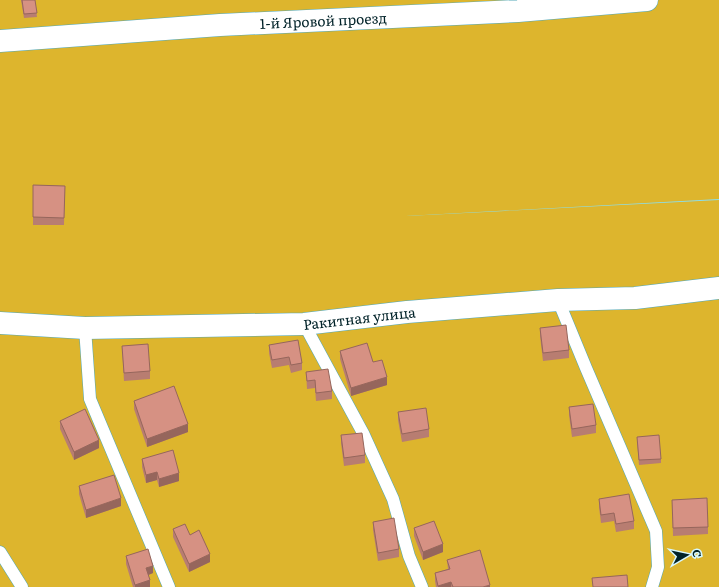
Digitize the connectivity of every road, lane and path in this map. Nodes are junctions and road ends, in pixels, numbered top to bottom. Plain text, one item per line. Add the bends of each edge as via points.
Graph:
1 (647, 0) edge
2 (0, 41) edge
3 (719, 288) edge
4 (558, 300) junction
5 (0, 323) edge
6 (304, 324) junction
7 (85, 328) junction
8 (0, 552) edge
9 (22, 587) edge
10 (169, 587) edge
11 (422, 587) edge
12 (652, 587) edge

1 - 2 street, 1-й Яровой проезд via 518,11 220,24
3 - 4 street, Ракитная улица via 635,298
4 - 6 street, Ракитная улица via 407,312
4 - 12 lane via 656,530 658,566
5 - 7 street, Ракитная улица
6 - 7 street, Ракитная улица
6 - 11 lane via 363,433 386,484 409,556
7 - 10 lane via 90,399
8 - 9 lane

